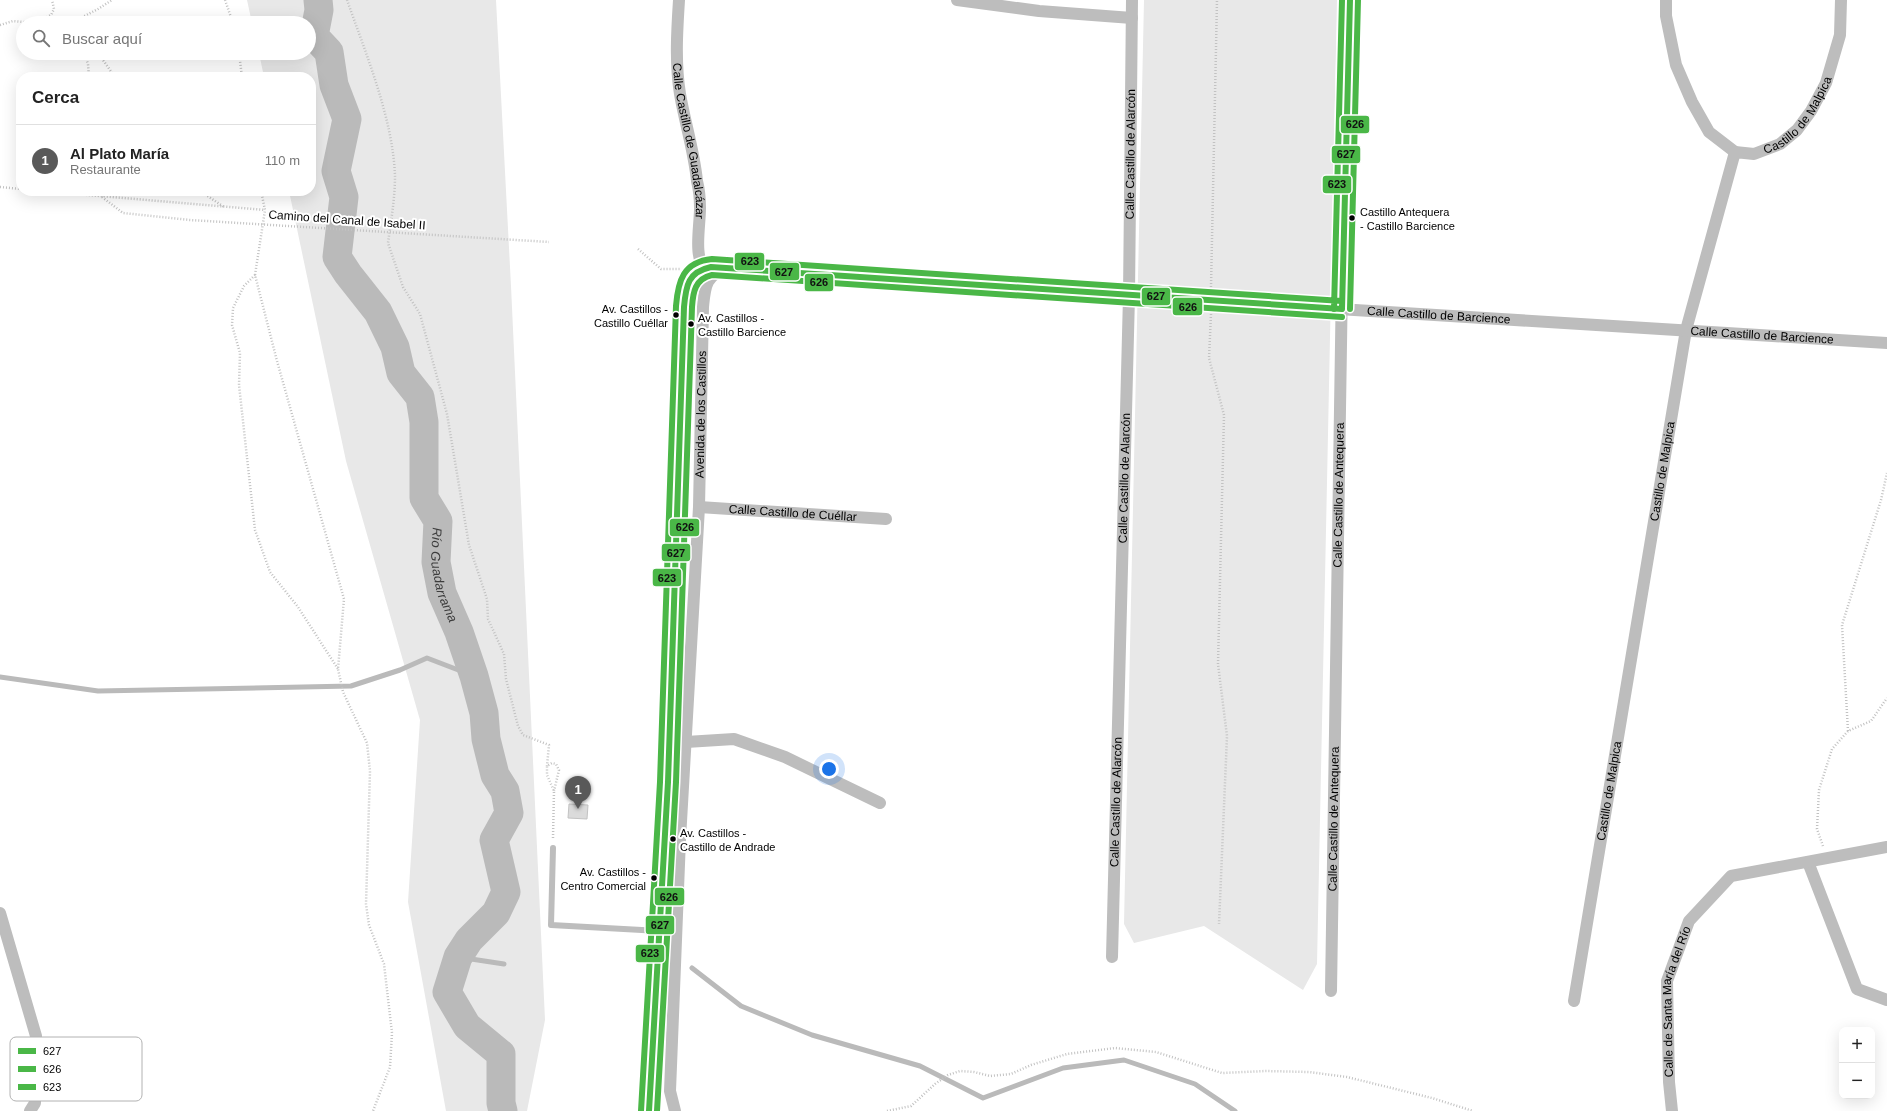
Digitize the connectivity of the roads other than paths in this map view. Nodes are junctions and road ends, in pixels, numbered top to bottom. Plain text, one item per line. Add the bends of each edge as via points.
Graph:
1 (679, 0) edge
2 (957, 0) edge
3 (1132, 0) edge
4 (1350, 0) edge
5 (1666, 0) edge
6 (1841, 0) edge
7 (1132, 18) junction
8 (1735, 152) junction
9 (702, 268) junction
10 (728, 269) junction
11 (711, 277) junction
12 (1129, 296) junction
13 (1342, 309) junction
14 (1686, 330) junction
15 (1887, 343) edge
16 (699, 507) junction
17 (886, 518) dead end
18 (686, 742) junction
19 (880, 803) dead end
20 (1887, 847) edge
21 (553, 848) road end
22 (1808, 862) junction
23 (0, 913) edge
24 (660, 931) junction
25 (1112, 957) dead end
26 (1331, 991) dead end
27 (1887, 1000) edge
28 (1574, 1001) dead end
29 (36, 1037) edge
30 (35, 1101) edge
31 (30, 1111) edge
32 (649, 1111) edge
33 (675, 1111) edge
34 (1672, 1111) edge

1 - 9 street, Calle Castillo de Guadalcázar via 677,70 697,180 700,206 699,257
2 - 7 street via 1040,11
3 - 7 street, Calle Castillo de Alarcón
4 - 13 street, Calle Castillo de Antequera
5 - 8 street via 1666,16 1676,65 1692,102 1709,132
6 - 8 street, Castillo de Malpica via 1840,35 1826,83 1811,112 1797,130 1780,144 1754,154
7 - 12 street, Calle Castillo de Alarcón
8 - 14 street, Castillo de Malpica
9 - 10 street
9 - 11 street
9 - 24 street, Avenida de los Castillos via 690,277 684,315 668,782
10 - 11 street via 719,271
10 - 12 street, Calle Castillo de Barcience
11 - 16 street, Avenida de los Castillos via 707,281 704,307
12 - 13 street, Calle Castillo de Barcience
12 - 25 street, Calle Castillo de Alarcón
13 - 14 street, Calle Castillo de Barcience
13 - 26 street, Calle Castillo de Antequera
14 - 15 street, Calle Castillo de Barcience
14 - 28 street, Castillo de Malpica
16 - 17 street, Calle Castillo de Cuéllar
16 - 18 street, Avenida de los Castillos
18 - 19 street via 734,739 786,757
18 - 33 street, Avenida de los Castillos via 670,1091
20 - 22 street, Calle de Santa María del Río
21 - 24 lane via 551,925
22 - 27 street via 1857,988
22 - 34 street, Calle de Santa María del Río via 1731,876 1689,921 1667,981
23 - 29 street
24 - 32 street, Avenida de los Castillos
30 - 31 street

